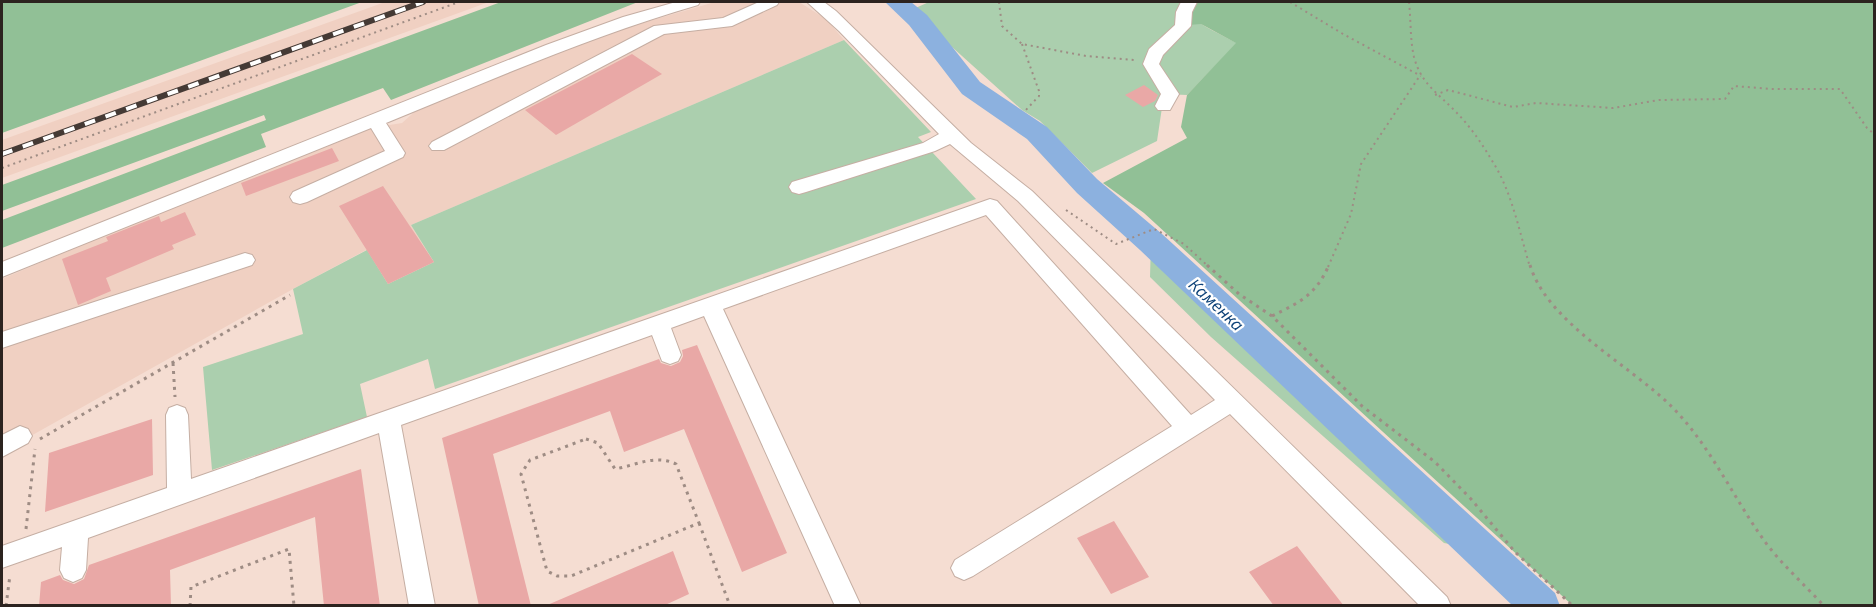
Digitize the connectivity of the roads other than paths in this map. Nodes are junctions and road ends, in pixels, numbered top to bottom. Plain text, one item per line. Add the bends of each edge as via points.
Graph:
1 (692, 2) edge
2 (771, 2) edge
3 (815, 2) edge
4 (1188, 2) edge
5 (1164, 106) dead end
6 (375, 120) junction
7 (950, 136) junction
8 (438, 146) dead end
9 (799, 187) dead end
10 (300, 197) dead end
11 (245, 260) dead end
12 (2, 270) edge
13 (710, 305) junction
14 (659, 324) junction
15 (2, 340) edge
16 (670, 355) dead end
17 (1232, 401) junction
18 (177, 415) road end
19 (388, 419) junction
20 (1189, 429) junction
21 (179, 495) junction
22 (76, 531) junction
23 (13, 553) edge
24 (964, 568) dead end
25 (73, 570) dead end
26 (422, 606) edge
27 (848, 606) edge
28 (1438, 606) edge

1 - 6 street via 607,28
2 - 8 street via 726,23 660,29
3 - 7 street
4 - 5 street via 1183,26 1155,53 1151,64 1170,94
6 - 10 street via 396,153
6 - 12 street
7 - 9 street via 929,147
7 - 17 street via 1025,196
11 - 15 street
13 - 14 street
13 - 20 street via 990,207
13 - 27 street
14 - 16 street
14 - 19 street
17 - 20 street
17 - 28 street
18 - 21 street
19 - 21 street
19 - 26 street
20 - 24 street
21 - 22 street
22 - 23 street
22 - 25 street

